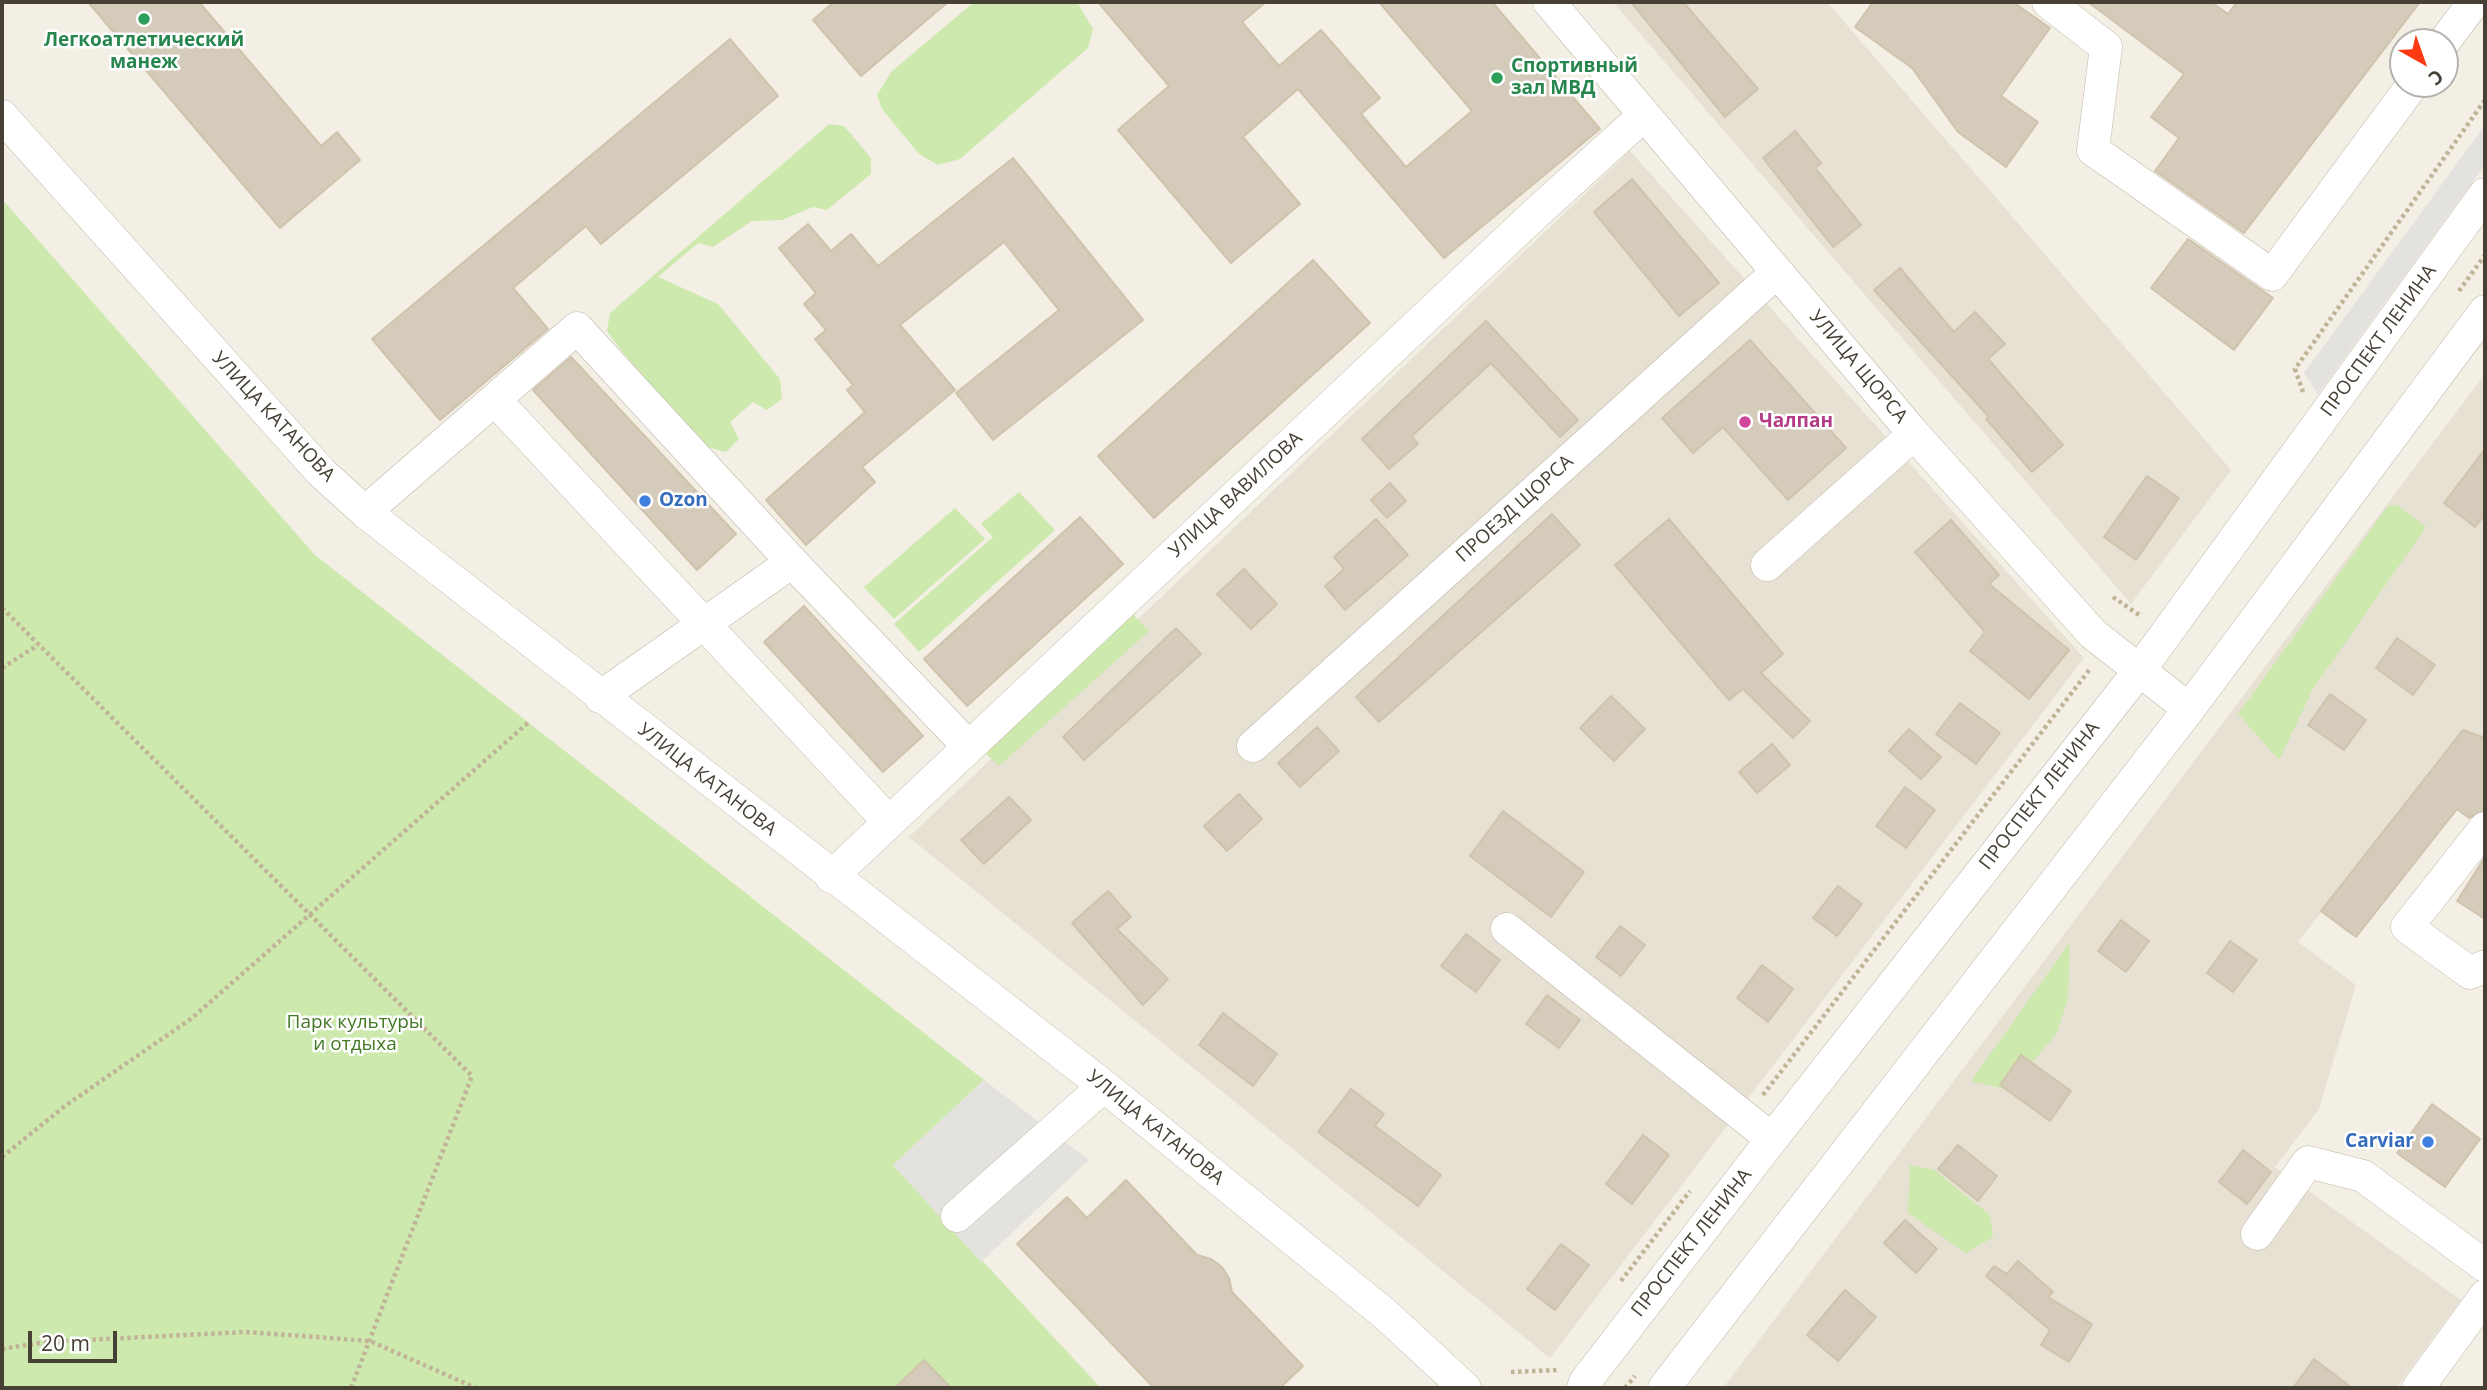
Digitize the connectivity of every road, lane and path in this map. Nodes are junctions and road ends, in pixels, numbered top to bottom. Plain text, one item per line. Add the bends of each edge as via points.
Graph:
1 (1549, 2) edge
2 (2048, 2) edge
3 (2473, 2) edge
4 (2454, 28) edge
5 (2403, 98) edge
6 (2485, 100) edge
7 (2, 116) edge
8 (1643, 116) junction
9 (2485, 194) edge
10 (1777, 272) junction
11 (2485, 311) edge
12 (2304, 395) dead end
13 (495, 400) junction
14 (1914, 434) junction
15 (365, 512) junction
16 (792, 562) junction
17 (1768, 565) dead end
18 (2113, 597) dead end
19 (2147, 604) dead end
20 (2, 608) edge
21 (705, 623) junction
22 (38, 645) junction
23 (2092, 666) dead end
24 (2, 668) edge
25 (2138, 671) junction
26 (600, 697) junction
27 (2189, 709) junction
28 (530, 721) dead end
29 (968, 746) junction
30 (1254, 746) dead end
31 (889, 821) junction
32 (2485, 828) edge
33 (831, 877) junction
34 (309, 916) junction
35 (1507, 929) dead end
36 (2485, 966) edge
37 (1104, 1086) junction
38 (1745, 1118) junction
39 (1772, 1139) junction
40 (2, 1157) edge
41 (1693, 1186) dead end
42 (957, 1216) dead end
43 (2257, 1234) dead end
44 (2485, 1266) edge
45 (1620, 1282) dead end
46 (2485, 1296) edge
47 (370, 1341) junction
48 (2, 1349) edge
49 (1511, 1372) dead end
50 (1574, 1379) edge
51 (351, 1388) edge
52 (475, 1388) edge
53 (1465, 1388) edge
54 (1664, 1388) edge
55 (2418, 1388) edge

1 - 8 street, УЛИЦА ЩОРСА
2 - 5 street via 2106,47 2093,150 2272,275
3 - 4 street
6 - 12 path via 2295,369
7 - 15 street, УЛИЦА КАТАНОВА via 321,472
8 - 10 street, УЛИЦА ЩОРСА
8 - 29 street, УЛИЦА ВАВИЛОВА
9 - 25 street, ПРОСПЕКТ ЛЕНИНА
10 - 14 street, УЛИЦА ЩОРСА
10 - 30 street, ПРОЕЗД ЩОРСА
11 - 27 street
13 - 15 street
13 - 16 street via 577,328
13 - 21 street
14 - 17 street
14 - 25 street, УЛИЦА ЩОРСА via 2093,634
15 - 26 street, УЛИЦА КАТАНОВА
16 - 21 street
16 - 29 street
18 - 19 path via 2139,615
20 - 22 path
21 - 26 street
21 - 31 street
22 - 24 path
22 - 34 path
23 - 38 path
25 - 27 street, УЛИЦА ЩОРСА
25 - 39 street, ПРОСПЕКТ ЛЕНИНА
26 - 33 street, УЛИЦА КАТАНОВА
27 - 54 street
28 - 34 path
29 - 31 street, УЛИЦА ВАВИЛОВА
31 - 33 street, УЛИЦА ВАВИЛОВА
32 - 36 street via 2407,927 2470,973
33 - 37 street, УЛИЦА КАТАНОВА
34 - 40 path via 192,1018 65,1106
34 - 47 path via 472,1076
35 - 38 street
37 - 42 street
37 - 53 street, УЛИЦА КАТАНОВА via 1385,1314
38 - 39 street
39 - 50 street, ПРОСПЕКТ ЛЕНИНА via 1585,1381
41 - 45 path
43 - 44 street via 2308,1162 2362,1176
46 - 55 street
47 - 48 path via 245,1332 45,1342
47 - 51 path
47 - 52 path
49 - 50 path

